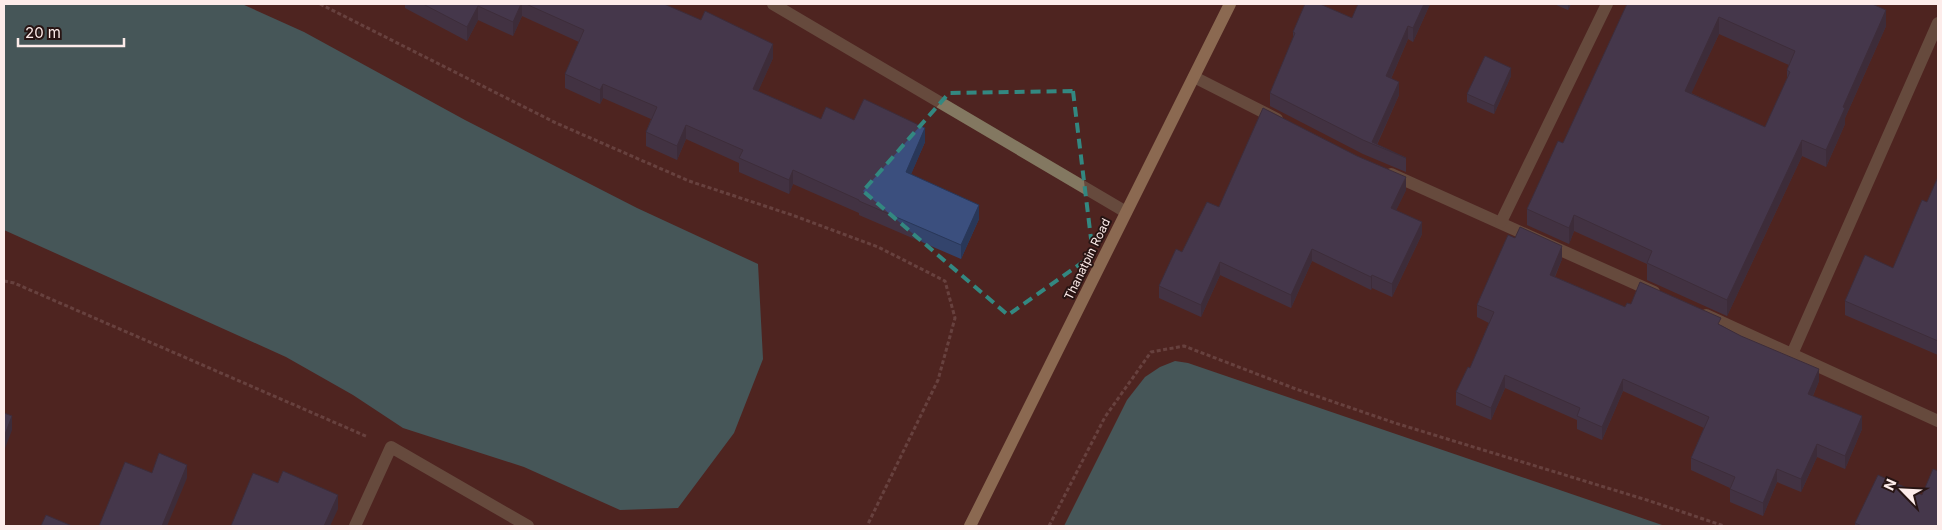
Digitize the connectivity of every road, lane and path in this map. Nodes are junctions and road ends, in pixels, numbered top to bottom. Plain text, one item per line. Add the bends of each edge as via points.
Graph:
1 (320, 4) edge
2 (773, 4) edge
3 (1230, 4) edge
4 (1607, 4) edge
5 (790, 8) edge
6 (1938, 23) edge
7 (1194, 76) junction
8 (1290, 126) edge
9 (1377, 168) edge
10 (1126, 212) junction
11 (1501, 222) junction
12 (4, 281) edge
13 (1665, 296) edge
14 (1692, 309) edge
15 (1792, 354) junction
16 (1938, 421) edge
17 (391, 447) junction
18 (355, 526) edge
19 (528, 526) edge
20 (868, 526) edge
21 (970, 526) edge
22 (1048, 526) edge
23 (1724, 526) edge

1 - 20 path via 556,123 689,181 878,247 945,281 956,318 938,380
2 - 5 street
3 - 7 main road, Thanatpin Road
4 - 11 street
5 - 10 street
6 - 15 street
7 - 8 street
7 - 10 main road, Thanatpin Road
9 - 11 street
10 - 21 main road, Thanatpin Road
11 - 13 street
12 - 17 path
14 - 15 street
15 - 16 street
17 - 18 street
17 - 19 street
22 - 23 path via 1105,417 1151,352 1184,346 1386,420 1650,500

